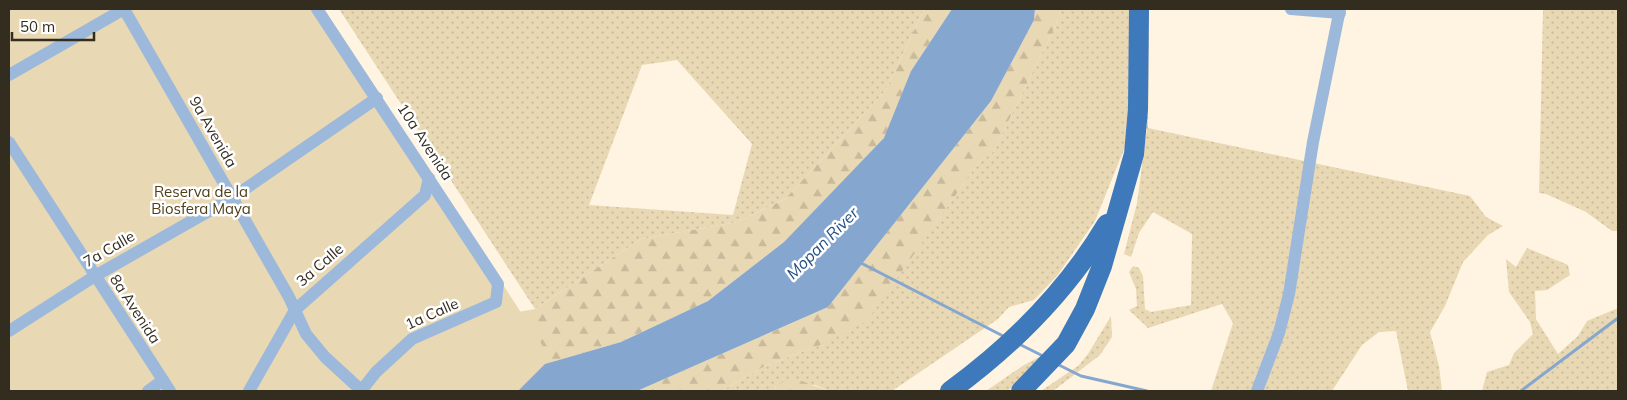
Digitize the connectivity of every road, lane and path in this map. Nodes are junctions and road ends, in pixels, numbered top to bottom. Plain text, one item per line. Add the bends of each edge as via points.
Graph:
1 (124, 9) edge
2 (317, 9) edge
3 (1139, 9) edge
4 (1291, 9) edge
5 (1340, 11) edge
6 (9, 76) edge
7 (377, 98) junction
8 (9, 142) edge
9 (429, 178) junction
10 (232, 198) junction
11 (1119, 205) junction
12 (95, 276) junction
13 (498, 295) joint
14 (295, 310) junction
15 (9, 332) edge
16 (163, 380) junction
17 (148, 391) edge
18 (170, 391) edge
19 (249, 391) edge
20 (362, 391) edge
21 (950, 391) edge
22 (1021, 391) edge
23 (1257, 391) edge

1 - 6 street
1 - 10 street, 9a Avenida
2 - 7 street, 10a Avenida
3 - 11 highway via 1137,134 1131,169
4 - 5 street
5 - 23 street via 1289,294 1279,333
7 - 9 street, 10a Avenida
7 - 10 street, 7a Calle
8 - 12 street, 8a Avenida
9 - 13 street, 10a Avenida via 498,284
9 - 14 street, 3a Calle via 425,194
10 - 12 street, 7a Calle
10 - 14 street, 9a Avenida
11 - 21 highway via 1086,257 1048,306 1011,342
11 - 22 highway via 1102,266 1074,329 1054,358
12 - 15 street, 7a Calle
12 - 16 street, 8a Avenida
13 - 20 street, 1a Calle via 496,302 412,339 380,367
14 - 19 street, 3a Calle
14 - 20 street, 9a Avenida via 315,345
16 - 17 street
16 - 18 street, 8a Avenida

